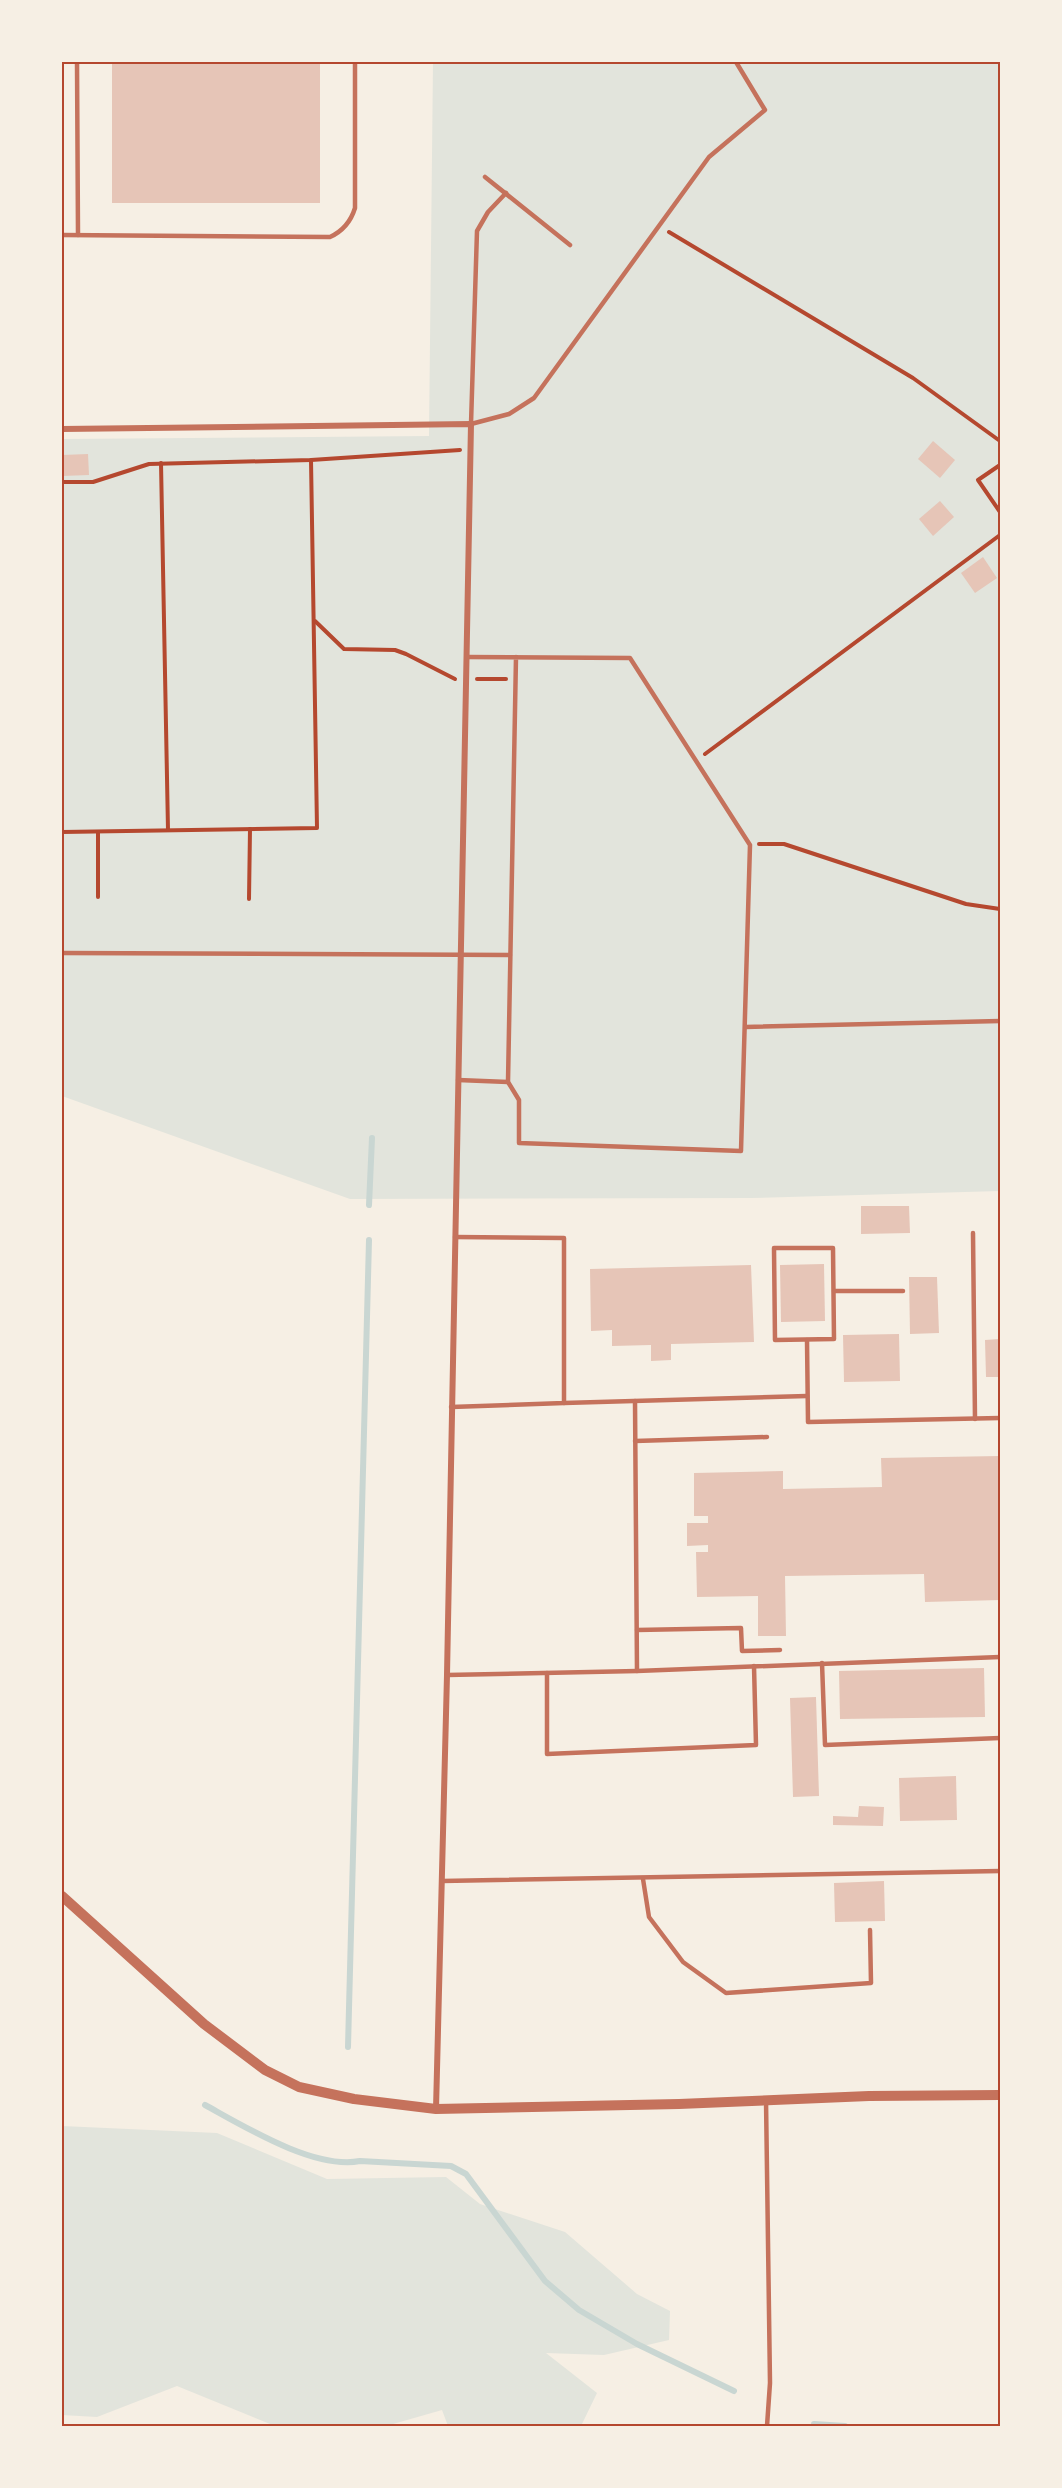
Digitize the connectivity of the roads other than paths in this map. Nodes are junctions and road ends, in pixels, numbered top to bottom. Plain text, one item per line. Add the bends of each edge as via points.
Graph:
1 (77, 62) edge
2 (356, 62) edge
3 (736, 62) edge
4 (485, 177) dead end
5 (506, 193) junction
6 (62, 234) edge
7 (78, 235) junction
8 (570, 245) dead end
9 (471, 424) junction
10 (62, 429) edge
11 (467, 657) junction
12 (516, 657) junction
13 (62, 953) edge
14 (462, 954) junction
15 (510, 955) junction
16 (1000, 1021) edge
17 (746, 1027) junction
18 (458, 1080) junction
19 (508, 1082) junction
20 (974, 1233) dead end
21 (455, 1238) junction
22 (834, 1291) junction
23 (903, 1291) dead end
24 (807, 1340) junction
25 (807, 1396) junction
26 (635, 1401) junction
27 (564, 1403) junction
28 (451, 1407) junction
29 (1000, 1418) edge
30 (975, 1419) junction
31 (767, 1437) dead end
32 (635, 1442) junction
33 (637, 1630) junction
34 (780, 1650) dead end
35 (1000, 1657) edge
36 (822, 1663) junction
37 (754, 1666) junction
38 (637, 1671) junction
39 (547, 1673) junction
40 (447, 1675) junction
41 (1000, 1738) edge
42 (1000, 1871) edge
43 (643, 1879) junction
44 (442, 1881) junction
45 (62, 1896) edge
46 (870, 1930) dead end
47 (1000, 2095) edge
48 (766, 2100) junction
49 (436, 2109) junction
50 (767, 2427) edge

1 - 7 lane
2 - 7 lane via 355,208 339,232 330,237
3 - 9 lane via 765,110 709,157 534,398 509,414
4 - 5 lane
5 - 8 lane
5 - 9 lane via 477,231
6 - 7 lane
9 - 10 street
9 - 11 street
11 - 12 lane
11 - 14 street
12 - 15 lane
12 - 17 lane via 630,658 750,844
13 - 14 lane
14 - 15 lane
14 - 18 street
15 - 19 lane
16 - 17 lane
17 - 19 lane via 741,1151 519,1143 519,1100
18 - 19 lane
18 - 21 street
20 - 30 lane
21 - 27 lane via 564,1238
21 - 28 street
22 - 23 lane
22 - 24 lane via 834,1339
22 - 24 lane via 833,1248 774,1248 775,1340
24 - 25 lane
25 - 26 lane
25 - 30 lane via 808,1422
26 - 27 lane
26 - 32 lane
27 - 28 lane
28 - 40 street
29 - 30 lane
31 - 32 lane
32 - 33 lane
33 - 34 lane via 741,1628 742,1651
33 - 38 lane
35 - 36 lane
36 - 37 lane
36 - 41 lane via 825,1745
37 - 38 lane
37 - 39 lane via 756,1745 547,1754
38 - 39 lane
39 - 40 lane
40 - 44 street
42 - 43 lane
43 - 44 lane
43 - 46 lane via 649,1917 683,1962 726,1993 871,1983
44 - 49 street
45 - 49 street via 204,2024 265,2070 300,2087 354,2099
47 - 48 street
48 - 49 street
48 - 50 lane via 771,2383

